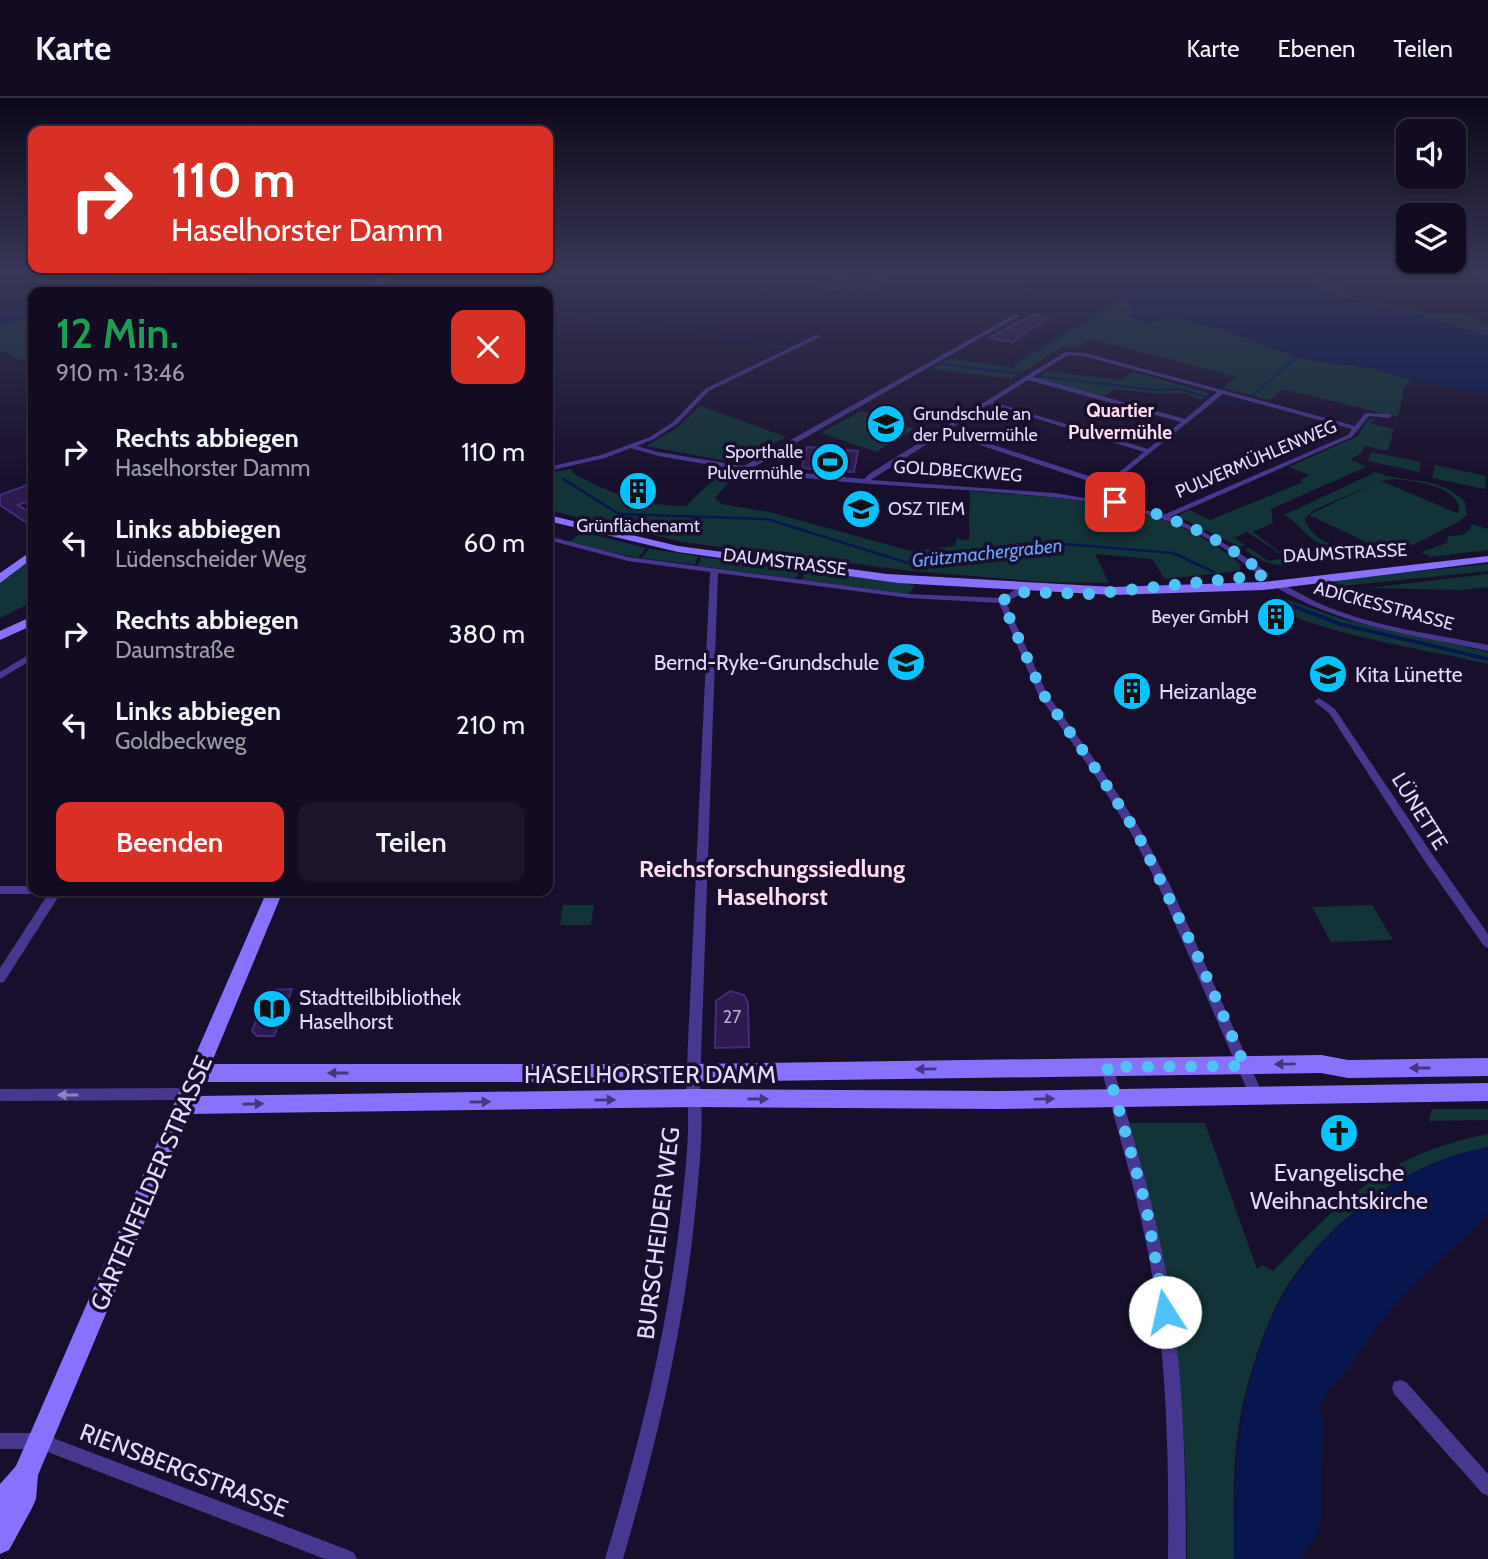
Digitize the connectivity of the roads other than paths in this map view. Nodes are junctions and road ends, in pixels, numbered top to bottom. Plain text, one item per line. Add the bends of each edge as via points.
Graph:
1 (807, 341) edge
2 (970, 341) edge
3 (1030, 375) junction
4 (1215, 396) junction
5 (987, 402) junction
6 (1389, 415) dead end
7 (1186, 421) junction
8 (1356, 428) junction
9 (942, 430) junction
10 (633, 447) junction
11 (1149, 451) junction
12 (553, 468) edge
13 (743, 470) junction
14 (867, 480) junction
15 (1108, 485) junction
16 (1093, 498) junction
17 (1166, 516) junction
18 (553, 519) edge
19 (553, 539) edge
20 (28, 557) edge
21 (1488, 559) edge
22 (1427, 566) junction
23 (714, 571) junction
24 (1265, 575) junction
25 (889, 577) junction
26 (0, 579) edge
27 (1277, 584) junction
28 (1139, 590) junction
29 (1113, 591) junction
30 (1018, 592) junction
31 (1002, 601) junction
32 (28, 622) edge
33 (0, 636) edge
34 (1488, 648) edge
35 (28, 658) edge
36 (0, 676) edge
37 (1319, 701) dead end
38 (0, 890) edge
39 (28, 890) edge
40 (53, 896) edge
41 (273, 896) edge
42 (1488, 943) edge
43 (0, 978) edge
44 (1245, 1066) junction
45 (1107, 1067) junction
46 (1488, 1068) edge
47 (198, 1073) junction
48 (694, 1073) junction
49 (1488, 1092) edge
50 (0, 1095) edge
51 (1258, 1097) junction
52 (695, 1098) junction
53 (1115, 1098) junction
54 (187, 1100) junction
55 (1400, 1388) dead end
56 (0, 1441) edge
57 (40, 1441) junction
58 (25, 1475) junction
59 (1488, 1487) edge
60 (0, 1509) edge
61 (0, 1541) edge
62 (348, 1559) edge
63 (614, 1559) edge
64 (1177, 1559) edge

1 - 10 street via 707,390 675,423
2 - 13 street
3 - 4 street via 1072,353
3 - 5 street
3 - 7 street
4 - 7 street
4 - 8 street via 1241,397
5 - 9 street
5 - 11 street
6 - 8 street, PULVERMÜHLENWEG via 1367,414
7 - 11 street
8 - 17 street, PULVERMÜHLENWEG via 1350,436
9 - 14 street
9 - 15 street
10 - 12 street
10 - 13 street, GOLDBECKWEG
11 - 15 street
13 - 14 street, GOLDBECKWEG
14 - 16 street, GOLDBECKWEG
15 - 16 street
16 - 17 street, GOLDBECKWEG
17 - 24 street, GOLDBECKWEG via 1216,538
18 - 25 street, DAUMSTRASSE via 652,545
19 - 23 street, DAUMSTRASSE via 604,554
20 - 26 street
21 - 22 street, DAUMSTRASSE
22 - 24 street, DAUMSTRASSE
22 - 27 street, DAUMSTRASSE
23 - 31 street, DAUMSTRASSE via 909,596
23 - 48 street, BURSCHEIDER WEG
24 - 27 street, DAUMSTRASSE
24 - 28 street, DAUMSTRASSE
25 - 29 street, DAUMSTRASSE
25 - 30 street, DAUMSTRASSE
27 - 28 street, DAUMSTRASSE
27 - 34 street, ADICKESSTRASSE via 1304,602 1333,612
28 - 29 street, DAUMSTRASSE
29 - 30 street, DAUMSTRASSE
30 - 31 street
31 - 44 street via 1043,694 1138,835
32 - 33 street
35 - 36 street
37 - 42 street, LÜNETTE via 1332,711
38 - 39 street
40 - 43 street
41 - 47 street, GARTENFELDER STRASSE
44 - 45 street, HASELHORSTER DAMM
46 -> 44 street, HASELHORSTER DAMM
44 - 51 street
45 -> 48 street, HASELHORSTER DAMM
45 - 53 street
48 -> 47 street, HASELHORSTER DAMM
47 - 54 street, GARTENFELDER STRASSE
48 - 52 street, BURSCHEIDER WEG
49 - 51 street, HASELHORSTER DAMM
54 -> 50 street
51 - 53 street, HASELHORSTER DAMM
52 -> 53 street, HASELHORSTER DAMM
54 -> 52 street, HASELHORSTER DAMM
52 - 63 street, BURSCHEIDER WEG via 689,1209 676,1302 655,1408
53 - 64 street via 1146,1206 1169,1338 1178,1488
54 - 57 street, GARTENFELDER STRASSE
55 - 59 street
56 - 57 street, RIENSBERGSTRASSE
57 - 58 street, GARTENFELDER STRASSE
57 - 62 street, RIENSBERGSTRASSE
58 - 60 street, GARTENFELDER STRASSE
58 - 61 street, GARTENFELDER STRASSE via 23,1499

